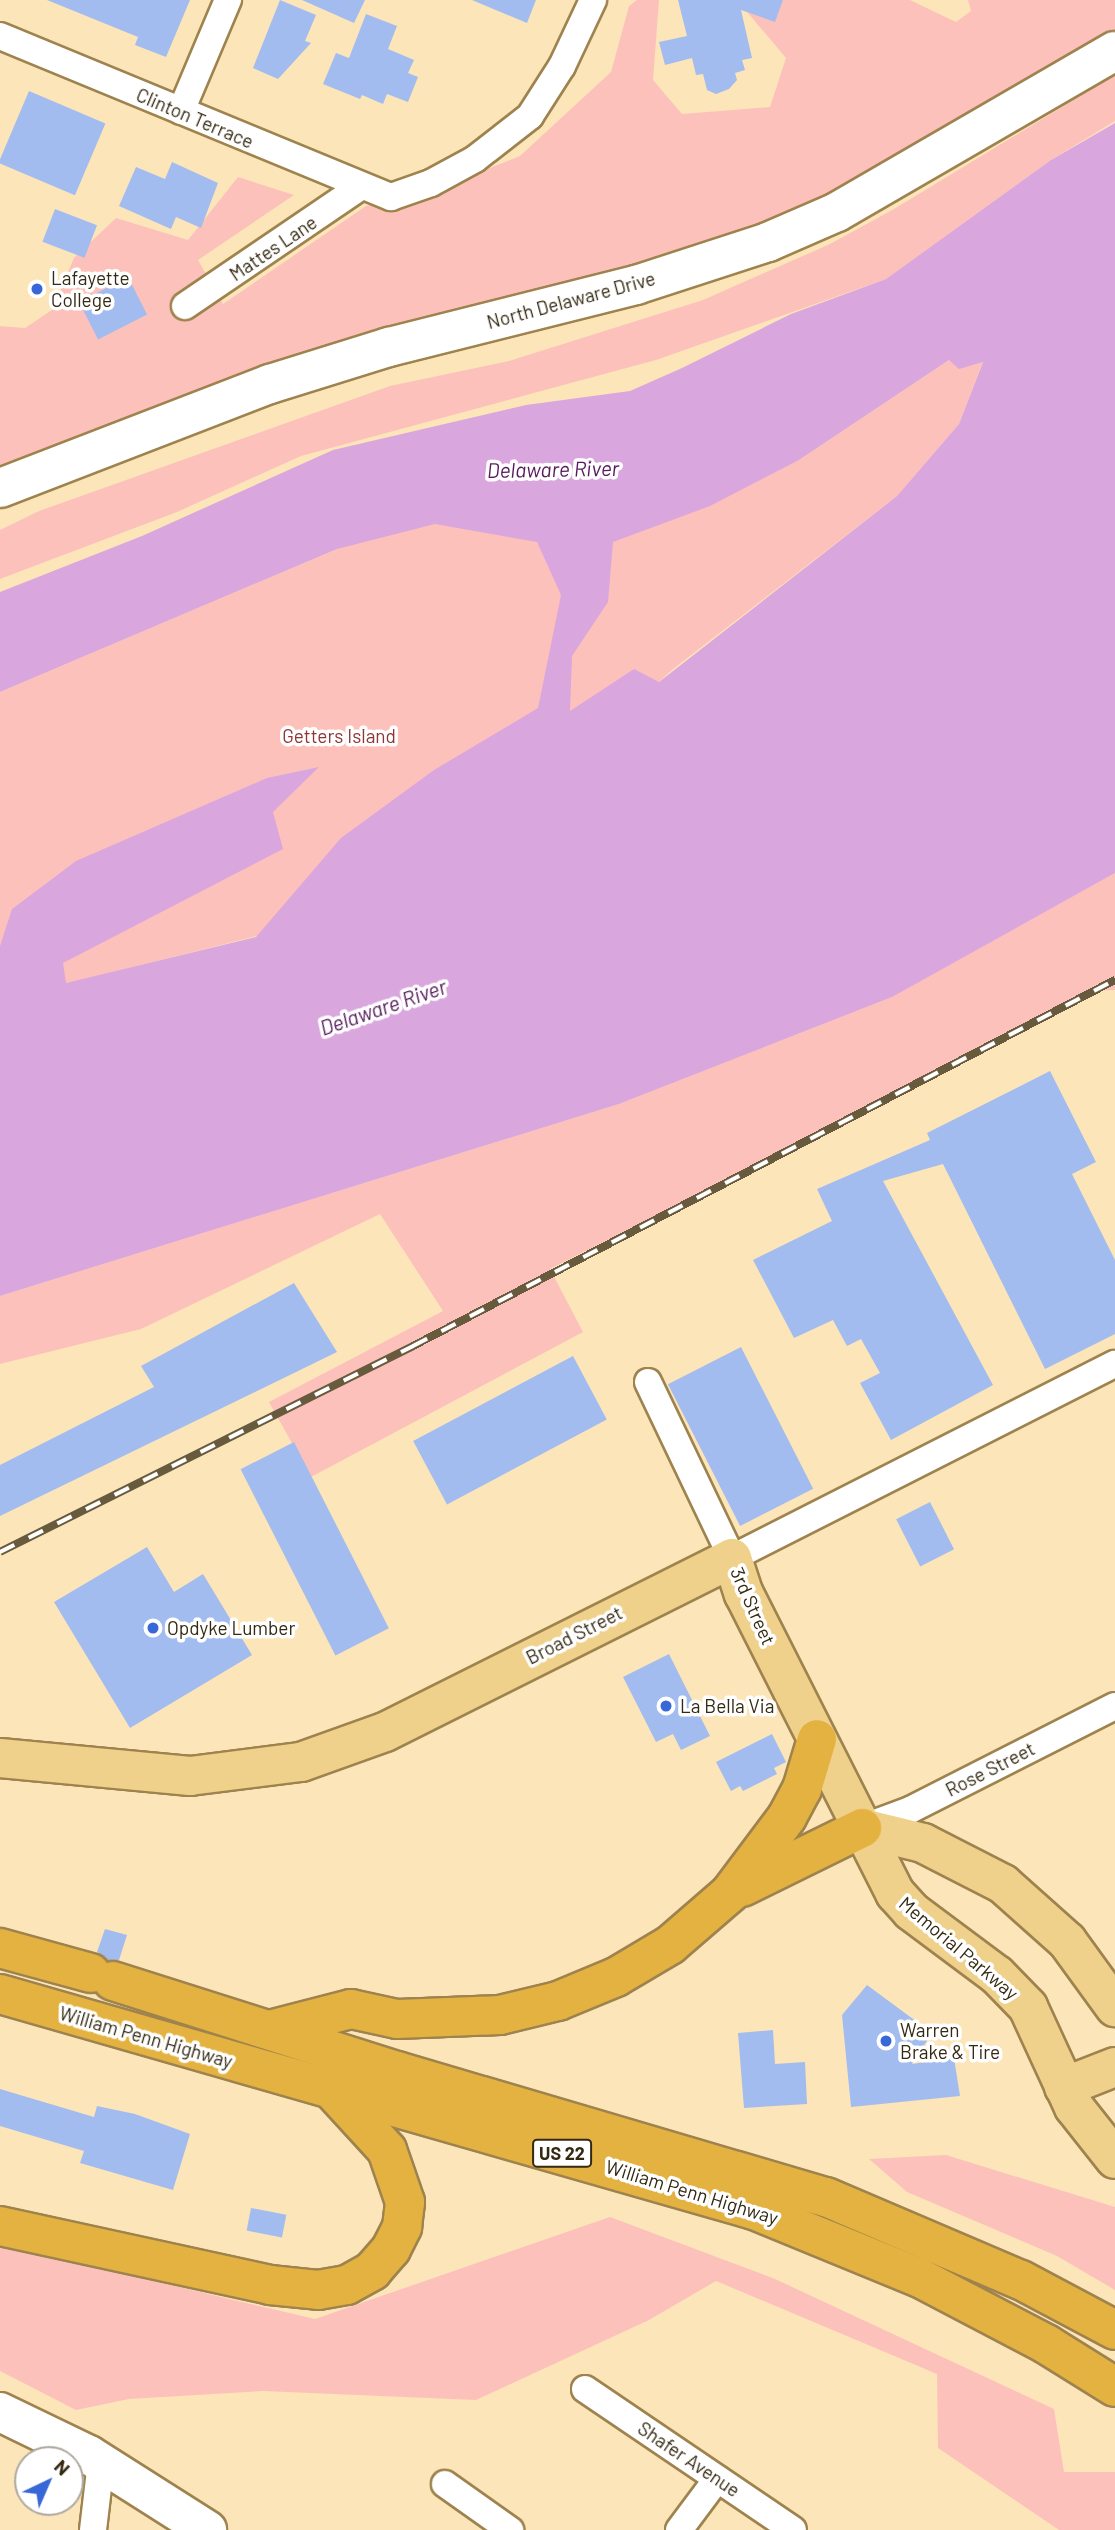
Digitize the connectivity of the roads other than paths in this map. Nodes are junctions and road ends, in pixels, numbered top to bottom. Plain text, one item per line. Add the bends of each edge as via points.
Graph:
1 (228, 0) edge
2 (593, 0) edge
3 (0, 36) edge
4 (1115, 51) edge
5 (181, 111) junction
6 (360, 187) junction
7 (185, 306) dead end
8 (0, 488) edge
9 (1115, 1364) edge
10 (648, 1382) dead end
11 (732, 1558) junction
12 (1115, 1706) edge
13 (817, 1739) junction
14 (0, 1758) edge
15 (862, 1828) junction
16 (730, 1893) junction
17 (0, 1948) edge
18 (0, 1994) edge
19 (1115, 2007) edge
20 (270, 2030) junction
21 (1115, 2067) edge
22 (1064, 2087) junction
23 (332, 2090) junction
24 (1115, 2160) edge
25 (0, 2226) edge
26 (1115, 2330) edge
27 (1115, 2387) edge
28 (585, 2389) dead end
29 (0, 2412) edge
30 (101, 2462) junction
31 (717, 2479) junction
32 (445, 2484) dead end
33 (93, 2530) edge
34 (207, 2530) edge
35 (510, 2530) edge
36 (680, 2530) edge
37 (793, 2530) edge

1 - 5 street
2 - 6 street, Clinton Terrace via 562,66 530,116 475,159 431,183 391,197
3 - 5 street, Clinton Terrace
4 - 8 main road, North Delaware Drive via 837,212 768,242 636,285 389,347 270,384
5 - 6 street, Clinton Terrace
6 - 7 street, Mattes Lane
9 - 11 street, Broad Street
10 - 11 street, 3rd Street via 723,1531
11 - 13 main road, 3rd Street via 744,1594
11 - 14 main road, Broad Street via 385,1732 301,1762 190,1776
12 - 15 street, Rose Street via 910,1810
13 - 15 main road, 3rd Street
13 - 16 highway via 802,1789 787,1817
15 - 16 highway
15 - 19 main road via 923,1843 1003,1884 1067,1941
15 - 22 main road, Memorial Parkway via 902,1903 997,1975 1028,2007
16 - 20 highway via 643,1963 587,1990 529,2009 447,2020 397,2019 351,2009
17 - 20 highway, William Penn Highway / US 22
18 - 23 highway, William Penn Highway / US 22
20 - 26 highway, William Penn Highway / US 22 via 826,2197 1021,2280
21 - 22 main road
22 - 24 main road, Memorial Parkway via 1086,2126
23 - 25 highway via 387,2150 405,2202 402,2227 391,2249 372,2271 347,2286 318,2290 270,2285
23 - 27 highway, William Penn Highway / US 22 via 663,2181 789,2223 930,2283 1046,2344
28 - 31 street, Shafer Avenue
29 - 30 main road
30 - 33 street
30 - 34 main road
31 - 36 street
31 - 37 street, Shafer Avenue
32 - 35 street

